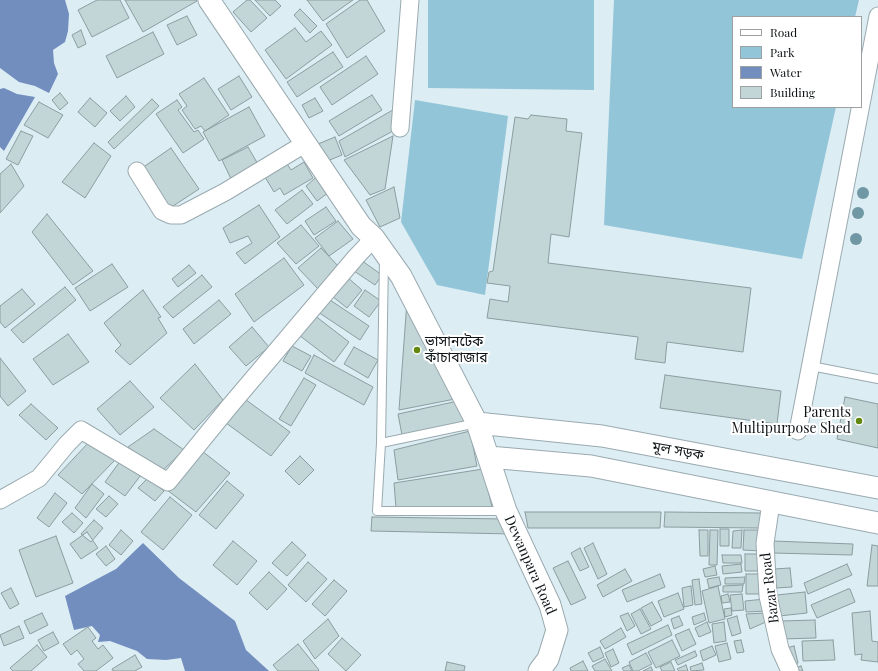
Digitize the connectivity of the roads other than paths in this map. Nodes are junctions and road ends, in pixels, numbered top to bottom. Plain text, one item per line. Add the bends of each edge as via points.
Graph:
1 (209, 0) edge
2 (410, 0) edge
3 (878, 16) edge
4 (862, 100) edge
5 (860, 108) edge
6 (400, 128) dead end
7 (306, 143) junction
8 (137, 171) dead end
9 (379, 245) junction
10 (811, 366) junction
11 (878, 380) edge
12 (474, 424) junction
13 (455, 427) junction
14 (798, 431) dead end
15 (489, 457) junction
16 (878, 488) edge
17 (0, 500) edge
18 (771, 503) junction
19 (506, 511) junction
20 (878, 523) edge
21 (539, 671) edge
22 (790, 671) edge

1 - 7 street, Dewanpara Road
2 - 6 street
3 - 4 street
5 - 10 street
7 - 8 street via 225,192 181,215 171,215 162,211
7 - 9 street, Dewanpara Road via 362,226
9 - 12 street, Dewanpara Road via 401,276
9 - 13 lane via 381,443
9 - 17 street via 356,257 168,482 81,430 38,478
10 - 11 lane
10 - 14 street
12 - 13 lane
12 - 15 street, Dewanpara Road
12 - 16 street, মূল সড়ক via 602,436
13 - 19 lane via 381,443 377,510
15 - 18 street via 591,466
15 - 19 street, Dewanpara Road
18 - 20 street
18 - 22 street, Bazar Road via 765,543 768,596 780,649
19 - 21 street, Dewanpara Road via 550,605 557,630 548,659

